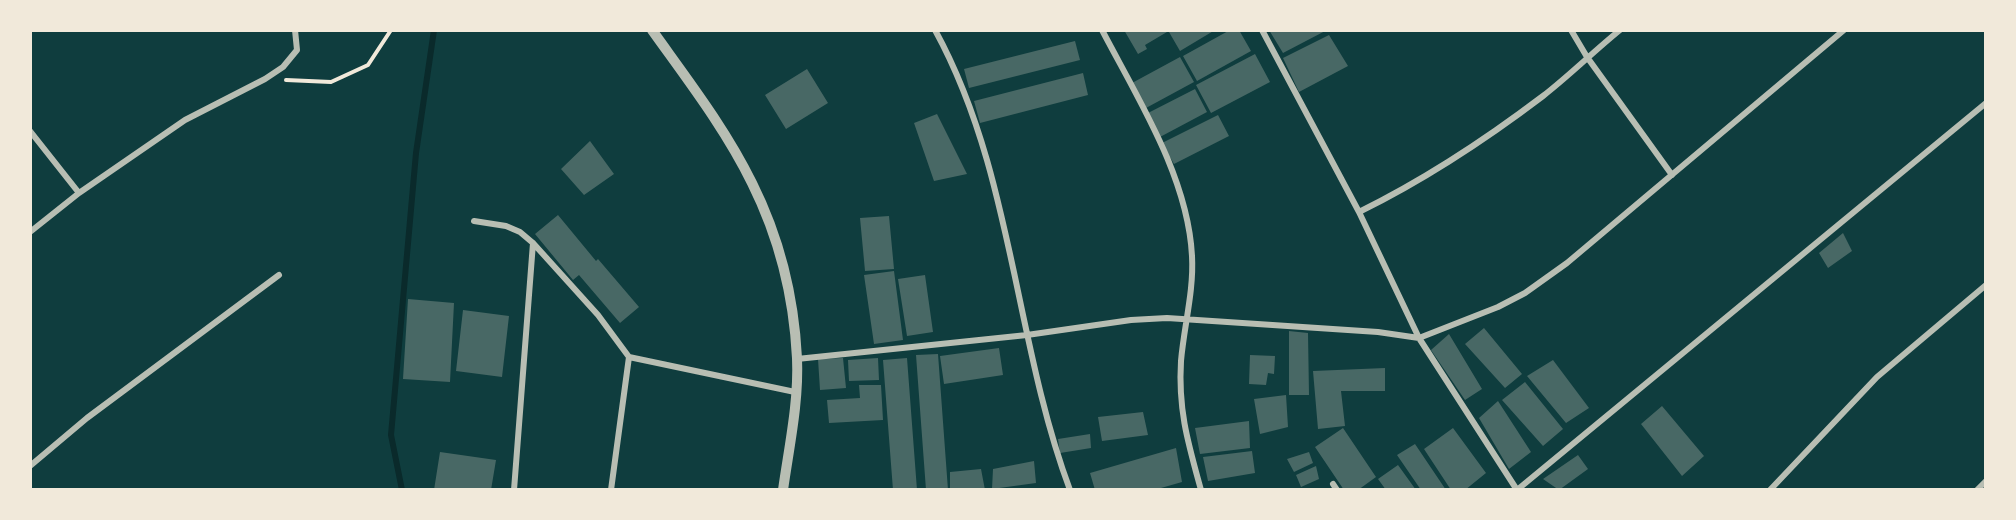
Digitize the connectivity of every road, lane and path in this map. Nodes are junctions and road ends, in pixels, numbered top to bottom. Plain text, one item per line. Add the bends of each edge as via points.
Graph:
1 (295, 30) edge
2 (391, 30) edge
3 (652, 30) edge
4 (935, 30) edge
5 (1102, 30) edge
6 (1262, 30) edge
7 (1571, 30) edge
8 (1620, 30) edge
9 (1844, 30) edge
10 (1587, 57) junction
11 (265, 79) junction
12 (1986, 103) edge
13 (30, 131) edge
14 (1672, 175) junction
15 (79, 193) junction
16 (1359, 212) junction
17 (474, 220) dead end
18 (30, 232) edge
19 (533, 243) junction
20 (279, 275) dead end
21 (1986, 285) edge
22 (1185, 320) junction
23 (1027, 335) junction
24 (1419, 338) junction
25 (629, 357) junction
26 (797, 359) junction
27 (795, 392) junction
28 (30, 466) edge
29 (1986, 481) edge
30 (514, 490) edge
31 (611, 490) edge
32 (783, 490) edge
33 (1070, 490) edge
34 (1201, 490) edge
35 (1517, 490) edge
36 (1770, 490) edge
37 (1977, 490) edge

1 - 11 street via 297,50 283,67
2 - 11 path via 368,65 331,82
3 - 26 street via 725,135 752,183 785,272
4 - 23 street via 976,123 996,192
5 - 22 street via 1145,112 1182,200 1192,258
6 - 16 street
7 - 10 street
8 - 10 street
9 - 14 street
10 - 14 street
10 - 16 street via 1542,97 1479,141 1396,194
11 - 15 street via 185,120
12 - 35 street
13 - 15 street
14 - 24 street via 1526,293
15 - 18 street
16 - 24 street
17 - 19 street via 506,226
19 - 25 street via 598,315
19 - 30 street
20 - 28 street via 87,417
21 - 36 street via 1877,377
22 - 23 street via 1131,320
22 - 24 street
22 - 34 street via 1181,407
23 - 26 street
23 - 33 street via 1044,408
24 - 35 street
25 - 27 street
25 - 31 street
26 - 27 street
27 - 32 street
29 - 37 street

